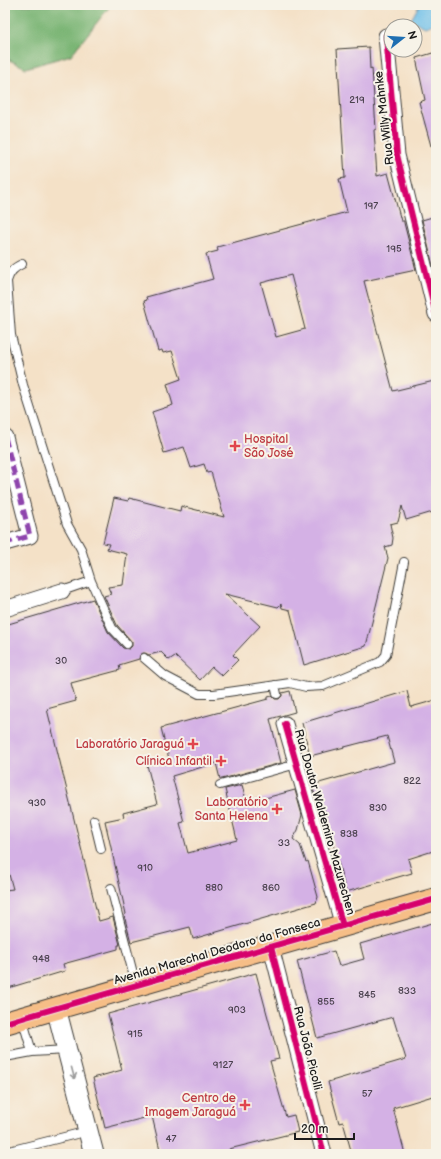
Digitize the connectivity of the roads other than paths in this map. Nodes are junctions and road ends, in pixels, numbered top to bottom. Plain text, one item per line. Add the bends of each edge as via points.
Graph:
1 (388, 58) edge
2 (22, 264) dead end
3 (436, 314) edge
4 (5, 437) edge
5 (5, 544) edge
6 (404, 562) dead end
7 (91, 581) junction
8 (62, 591) joint
9 (5, 609) edge
10 (127, 644) dead end
11 (144, 658) dead end
12 (275, 685) junction
13 (277, 694) dead end
14 (284, 720) dead end
15 (296, 764) junction
16 (220, 785) dead end
17 (94, 820) dead end
18 (101, 849) dead end
19 (111, 888) dead end
20 (436, 900) edge
21 (342, 926) junction
22 (271, 947) junction
23 (136, 985) junction
24 (56, 1008) junction
25 (14, 1021) edge
26 (67, 1050) junction
27 (32, 1052) junction
28 (5, 1057) edge
29 (88, 1131) junction
30 (5, 1152) edge
31 (94, 1154) edge
32 (324, 1154) edge

1 - 3 street, Rua Willy Mahnke via 397,154
2 - 7 lane via 14,267 7,281 11,335 23,385 62,510 81,549
4 - 5 street via 30,536
6 - 12 lane via 386,655 380,662 323,686
7 - 8 lane
7 - 10 lane via 112,628
8 - 9 street
11 - 12 lane via 166,676 198,694
12 - 13 lane
14 - 15 street, Rua Doutor Waldemiro Mazurechen
15 - 16 lane
15 - 21 street, Rua Doutor Waldemiro Mazurechen
17 - 18 lane
19 - 23 lane
20 - 21 main road, Avenida Marechal Deodoro da Fonseca
21 - 22 main road, Avenida Marechal Deodoro da Fonseca
22 - 23 main road, Avenida Marechal Deodoro da Fonseca
22 - 32 street, Rua João Picolli
23 - 24 main road, Avenida Marechal Deodoro da Fonseca
24 - 25 main road, Avenida Marechal Deodoro da Fonseca
24 - 26 street
25 - 27 lane
26 - 27 lane
26 -> 29 street
27 - 28 lane
29 - 30 lane
29 - 31 street

